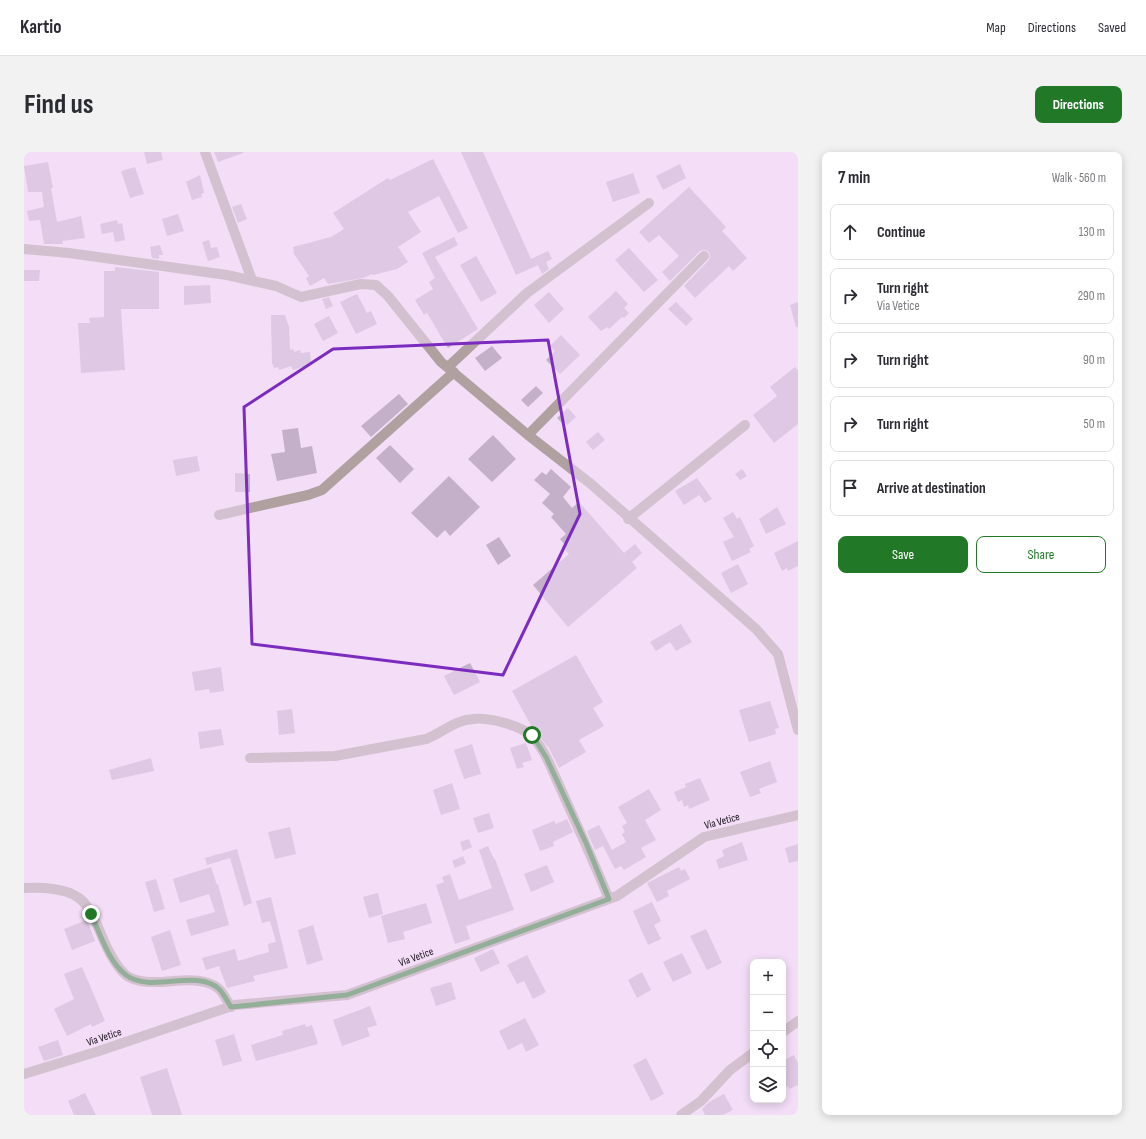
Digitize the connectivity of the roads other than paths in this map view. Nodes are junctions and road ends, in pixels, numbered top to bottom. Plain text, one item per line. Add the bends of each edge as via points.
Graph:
1 (205, 152) edge
2 (649, 203) dead end
3 (24, 249) edge
4 (704, 256) dead end
5 (252, 280) junction
6 (451, 369) junction
7 (744, 425) dead end
8 (528, 435) junction
9 (219, 516) dead end
10 (628, 519) junction
11 (798, 730) edge
12 (250, 758) dead end
13 (798, 815) edge
14 (24, 888) edge
15 (609, 899) junction
16 (231, 1007) junction
17 (798, 1021) edge
18 (784, 1031) edge
19 (750, 1055) edge
20 (24, 1074) edge
21 (681, 1115) edge

1 - 5 street
2 - 6 street via 527,293
3 - 5 street via 69,253
4 - 8 street
5 - 6 street via 276,286 301,297 361,284 376,285 442,362
6 - 8 street
6 - 9 street via 322,490
7 - 10 street
8 - 10 street via 591,484
10 - 11 street via 756,629 778,654
12 - 15 street via 335,756 426,739 453,725 472,719 523,728 532,735 546,757
13 - 15 street, Via Vetice via 704,837
14 - 16 street via 56,890 81,899 107,949 126,975 145,982 192,980 206,983 218,988
15 - 16 street, Via Vetice via 347,995
16 - 20 street, Via Vetice
17 - 18 street
19 - 21 street via 730,1070 701,1101

